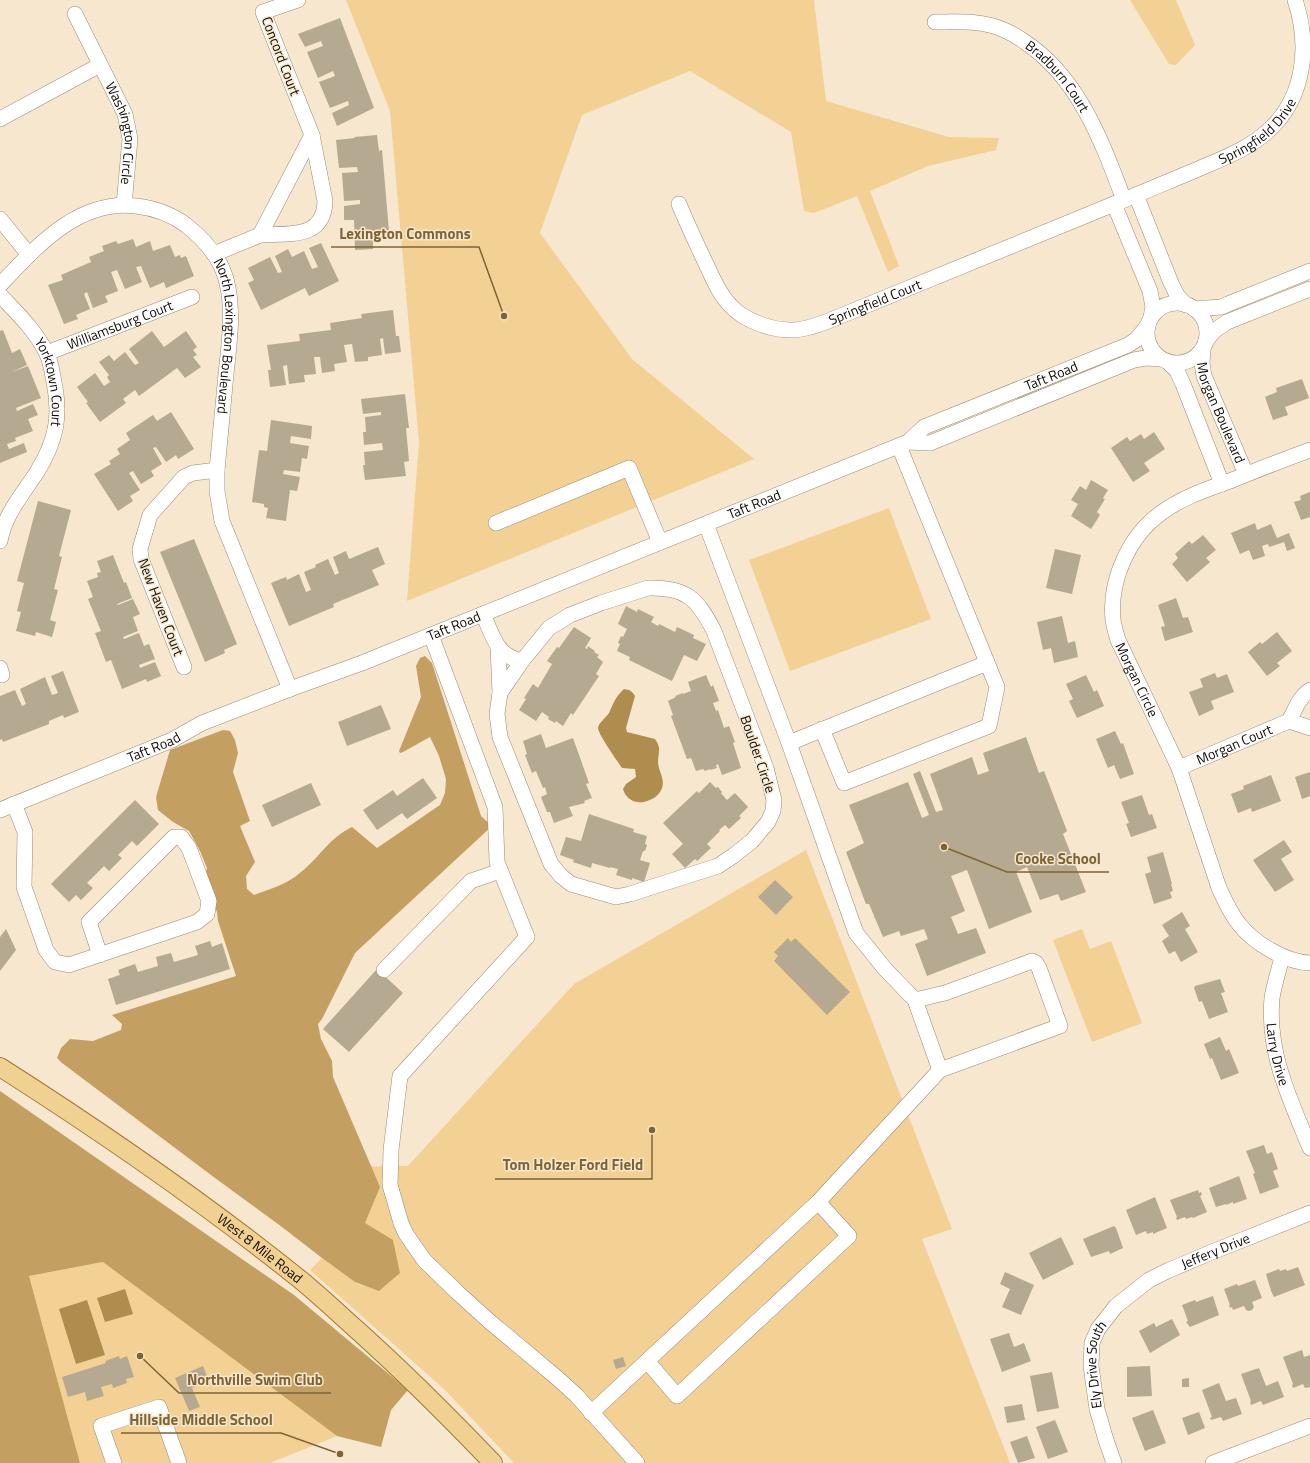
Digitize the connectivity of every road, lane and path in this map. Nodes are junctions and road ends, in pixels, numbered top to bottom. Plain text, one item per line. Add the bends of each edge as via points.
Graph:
1 (298, 0) edge
2 (1295, 0) edge
3 (75, 14) dead end
4 (935, 22) dead end
5 (100, 65) junction
6 (0, 119) edge
7 (312, 135) junction
8 (1125, 200) junction
9 (679, 204) dead end
10 (124, 205) junction
11 (0, 219) edge
12 (260, 235) junction
13 (214, 254) junction
14 (29, 255) junction
15 (1310, 271) edge
16 (0, 285) edge
17 (1310, 289) edge
18 (0, 296) edge
19 (192, 298) dead end
20 (1190, 307) junction
21 (1150, 321) junction
22 (1204, 345) junction
23 (47, 353) junction
24 (1165, 360) junction
25 (903, 444) junction
26 (1310, 450) edge
27 (217, 470) junction
28 (1246, 474) junction
29 (1222, 484) junction
30 (496, 523) dead end
31 (706, 524) junction
32 (0, 542) edge
33 (660, 542) junction
34 (483, 614) junction
35 (431, 635) junction
36 (498, 647) junction
37 (522, 661) junction
38 (987, 663) junction
39 (184, 667) dead end
40 (290, 689) junction
41 (1310, 690) edge
42 (500, 694) junction
43 (1289, 721) junction
44 (1310, 728) edge
45 (822, 729) junction
46 (789, 743) junction
47 (1179, 768) junction
48 (14, 804) junction
49 (0, 810) edge
50 (500, 871) junction
51 (100, 955) junction
52 (1282, 957) junction
53 (1310, 963) edge
54 (384, 970) dead end
55 (915, 1000) junction
56 (0, 1067) edge
57 (940, 1070) junction
58 (1310, 1148) edge
59 (818, 1202) junction
60 (1310, 1213) edge
61 (1125, 1297) joint
62 (647, 1361) junction
63 (591, 1413) junction
64 (1310, 1426) edge
65 (114, 1463) edge
66 (179, 1463) edge
67 (493, 1463) edge
68 (637, 1463) edge
69 (1114, 1463) edge
70 (1213, 1463) edge

1 - 7 street, Concord Court via 263,12
2 - 8 street, Springfield Drive via 1304,29 1304,62 1294,98 1283,115 1255,142
3 - 5 street, Washington Circle
4 - 8 street, Bradburn Court via 974,22 1004,29 1038,51 1057,68 1092,123
5 - 6 street, Washington Circle
5 - 10 street, Washington Circle via 128,126 130,139
7 - 12 street
7 - 12 street, Concord Court via 325,201 322,218 318,225 303,233
8 - 9 street, Springfield Court via 838,318 810,328 795,330 783,330 753,322 730,306 715,283
8 - 20 street via 1177,295
8 - 21 street via 1150,291 1153,307
10 - 13 street, North Lexington Boulevard via 159,210 173,217 191,229
10 - 14 street, North Lexington Boulevard via 111,206 83,215 60,228
11 - 14 street
12 - 13 street, Concord Court
13 - 27 street, North Lexington Boulevard via 225,274 230,313 230,338
14 - 16 street, North Lexington Boulevard
15 - 20 street via 1221,307
17 - 22 street via 1227,322 1214,331
18 - 23 street, Yorktown Court via 29,326
19 - 23 street, Williamsburg Court
20 - 21 street via 1177,303 1167,305 1158,310
20 - 22 street via 1201,315 1205,324 1207,333
21 - 24 street via 1147,335 1149,345 1154,353
21 - 25 street, Taft Road via 1137,339 1128,345 924,427
22 - 24 street via 1198,355 1188,361 1177,363
22 - 28 street, Morgan Boulevard via 1204,376
23 - 32 street, Yorktown Court via 57,398 56,431 49,452 4,522
24 - 25 street, Taft Road via 1134,360 930,443
24 - 29 street, Morgan Boulevard via 1177,371 1183,384
25 - 31 street, Taft Road
25 - 38 street
26 - 28 street, Morgan Circle
27 - 39 street, New Haven Court via 193,472 179,480 150,515 140,549 141,559
27 - 40 street, North Lexington Boulevard via 217,491 222,521
28 - 29 street, Morgan Circle
29 - 47 street, Morgan Circle via 1173,506 1139,534 1131,544 1118,576 1113,601 1113,620 1118,640
30 - 33 street via 629,468
31 - 33 street, Taft Road
31 - 46 street
33 - 34 street, Taft Road
34 - 35 street, Taft Road
34 - 36 street
35 - 40 street, Taft Road
35 - 50 street via 496,806 497,862
36 - 37 street via 512,659
36 - 42 street
37 - 42 street, Boulder Circle
37 - 42 street, Boulder Circle via 549,628 570,615 648,588 682,592 694,600 705,613 766,768 774,806 768,822 752,841 718,866 630,894 616,897 571,884 551,864 500,737 497,714
38 - 45 street
38 - 45 street via 997,687 988,726 974,732 844,783
40 - 48 street, Taft Road via 202,723 172,740
41 - 43 street, Morgan Court via 1298,703
43 - 44 street, Morgan Court
43 - 47 street, Morgan Court
45 - 46 street
46 - 55 street via 856,933 885,969
47 - 52 street, Morgan Circle via 1227,907 1239,924 1252,936
48 - 49 street, Taft Road
48 - 51 street via 24,832 24,887 46,950 55,962 69,965
50 - 54 street via 471,881
50 - 63 street via 527,937 400,1076 391,1150 390,1185 401,1223 424,1260 489,1321 556,1377
51 - 51 street via 197,922 207,914 209,901 189,848 181,837 174,837 89,922
52 - 53 street, Morgan Circle
52 - 58 street, Larry Drive via 1272,997 1273,1042 1281,1073
55 - 57 street
55 - 57 street via 946,993 1032,961 1039,968 1060,1026
56 - 67 main road, West 8 Mile Road via 87,1123 169,1181 298,1278 400,1369
57 - 59 street
59 - 62 street
59 - 62 street via 849,1236 677,1396
60 - 61 street, Jeffery Drive via 1167,1271
61 - 69 street, Ely Drive South via 1098,1330 1092,1343 1091,1366 1096,1409
62 - 63 street
63 - 68 street
64 - 70 street
65 - 66 street via 101,1426 159,1407

